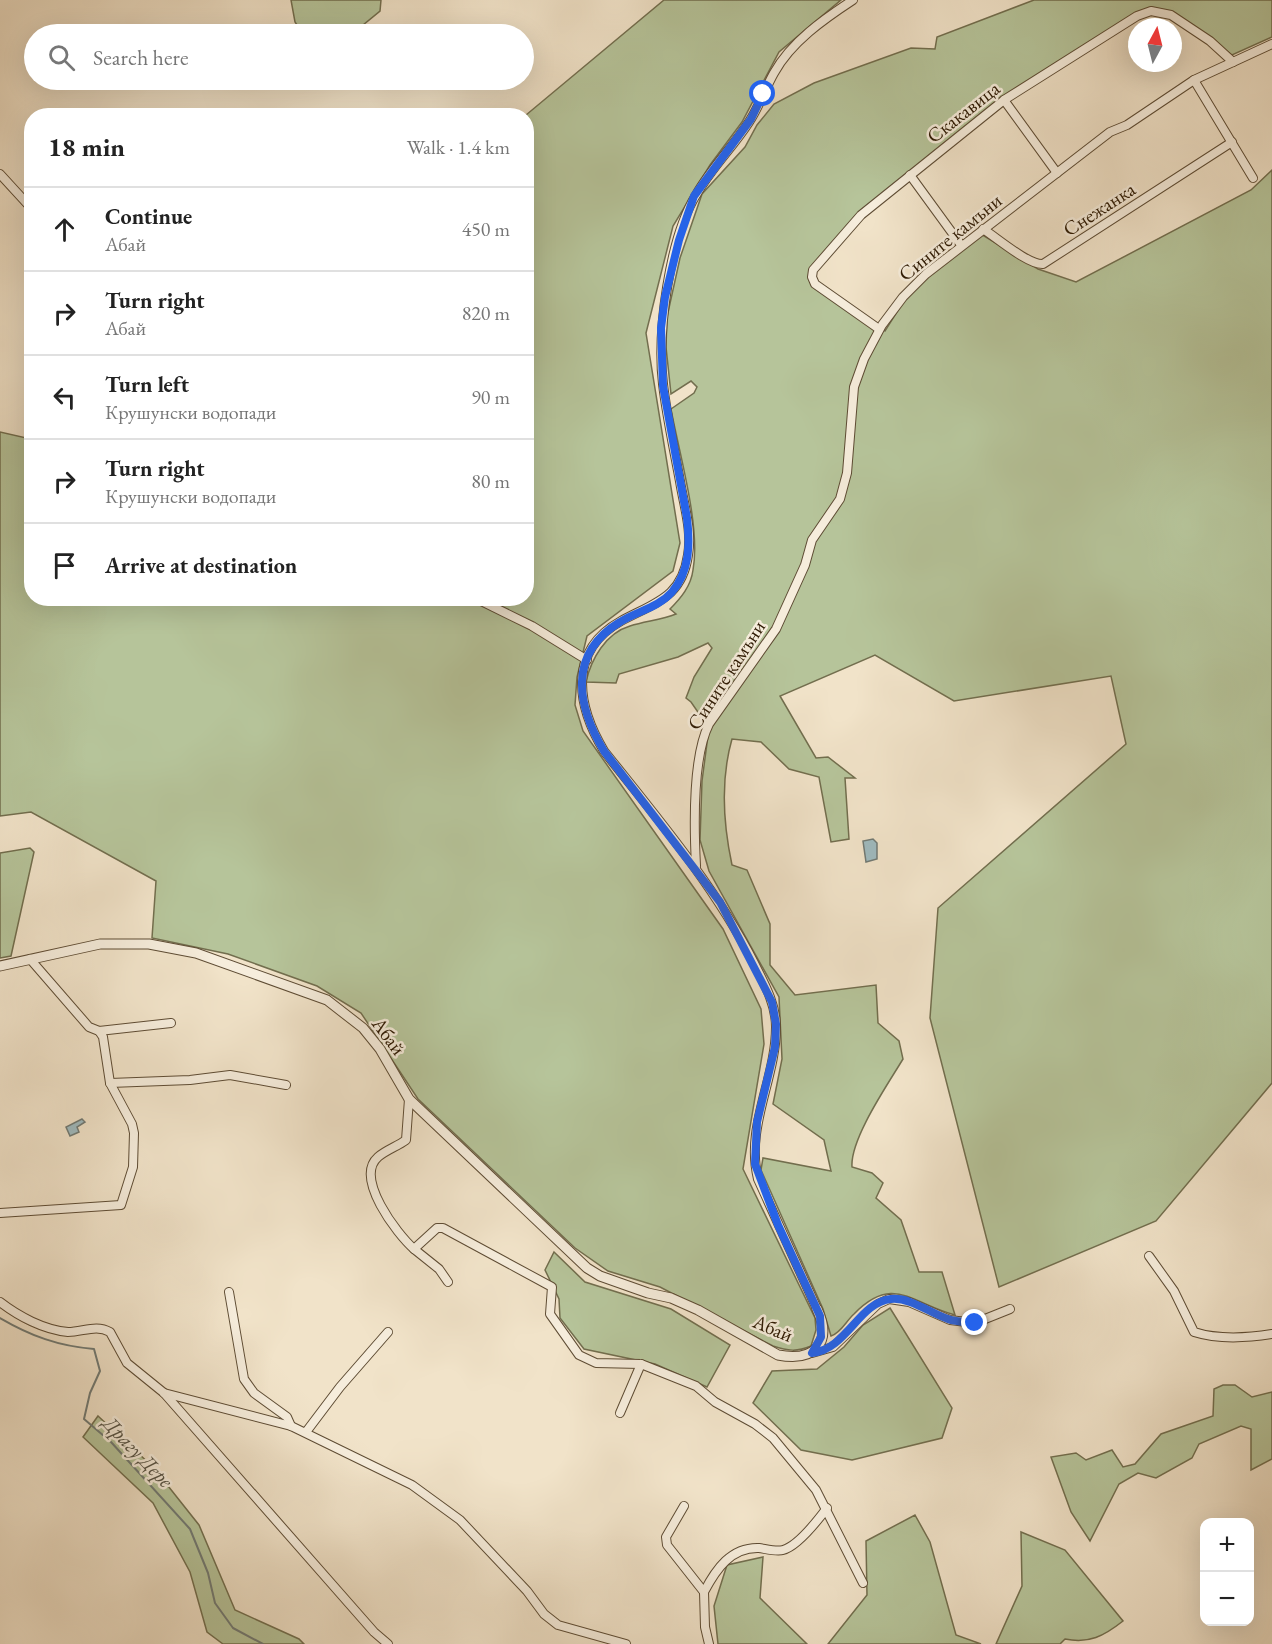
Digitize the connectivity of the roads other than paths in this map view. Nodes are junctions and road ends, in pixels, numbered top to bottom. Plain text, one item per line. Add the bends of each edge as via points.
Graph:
1 (853, 0) edge
2 (1272, 45) edge
3 (1233, 62) junction
4 (1194, 80) junction
5 (1004, 100) junction
6 (1232, 142) junction
7 (1057, 173) junction
8 (0, 174) edge
9 (910, 175) junction
10 (1254, 178) dead end
11 (24, 200) edge
12 (983, 228) junction
13 (961, 245) junction
14 (879, 329) junction
15 (491, 606) edge
16 (587, 660) junction
17 (696, 867) junction
18 (30, 959) junction
19 (0, 966) edge
20 (171, 1023) dead end
21 (99, 1031) junction
22 (110, 1083) junction
23 (286, 1085) dead end
24 (409, 1099) junction
25 (0, 1213) edge
26 (414, 1249) junction
27 (1149, 1256) dead end
28 (447, 1282) dead end
29 (229, 1292) dead end
30 (0, 1302) edge
31 (817, 1309) joint
32 (1010, 1310) dead end
33 (388, 1332) dead end
34 (1272, 1334) edge
35 (812, 1353) junction
36 (640, 1364) junction
37 (164, 1393) junction
38 (620, 1413) dead end
39 (291, 1426) junction
40 (306, 1432) junction
41 (684, 1506) dead end
42 (827, 1508) junction
43 (863, 1582) dead end
44 (704, 1592) junction
45 (388, 1644) edge
46 (626, 1644) edge
47 (709, 1644) edge

1 - 16 street, Абай via 788,52 751,119 694,196 685,218 665,297 661,355 687,518 687,560 672,592 607,631 595,643
2 - 3 street, Сините камъни
3 - 4 street, Сините камъни
3 - 5 street, Скакавица via 1182,21 1151,11 1118,27
4 - 6 street
4 - 7 street, Сините камъни via 1110,132
5 - 7 street
5 - 9 street, Скакавица
6 - 10 street
6 - 12 street, Снежанка via 1043,264 1024,257
7 - 12 street, Сините камъни
8 - 11 street
9 - 13 street
9 - 14 street, Скакавица via 861,215 813,270 815,284
12 - 13 street, Сините камъни
13 - 14 street, Сините камъни via 903,297
14 - 17 street, Сините камъни via 854,387 847,473 840,499 812,540 776,630 701,740 695,808
15 - 16 street
16 - 17 street, Абай via 582,693 591,729
17 - 31 street, Абай via 741,937 772,1002 775,1047 757,1122 755,1164
18 - 19 street, Абай
18 - 21 street via 89,1026
18 - 24 street, Абай via 128,942 196,953 292,986 327,1000 363,1028
20 - 21 street
21 - 22 street
22 - 23 street via 231,1075
22 - 25 street via 134,1133 133,1167 121,1205
24 - 26 street via 406,1140 378,1157 371,1170 371,1182 389,1221
24 - 35 street, Абай via 594,1272 680,1302 778,1355
26 - 28 street via 439,1269
26 - 36 street via 437,1228 482,1247 552,1287 550,1314 579,1355 596,1363
27 - 34 street via 1174,1291 1194,1332 1231,1337
29 - 39 street via 244,1379 254,1393 287,1417
30 - 37 street via 18,1316 68,1332 110,1332 127,1363
31 - 35 street, Абай via 822,1330
32 - 35 street via 975,1323 951,1320 909,1302 889,1299 878,1304 833,1347
33 - 40 street
36 - 38 street
36 - 42 street via 696,1386 715,1402 755,1424 772,1438
37 - 39 street
37 - 45 street
39 - 40 street
40 - 46 street via 412,1485 446,1508 558,1625
41 - 44 street via 668,1530 667,1545
42 - 43 street
42 - 44 street via 816,1524 783,1550 742,1550 726,1560
44 - 47 street

